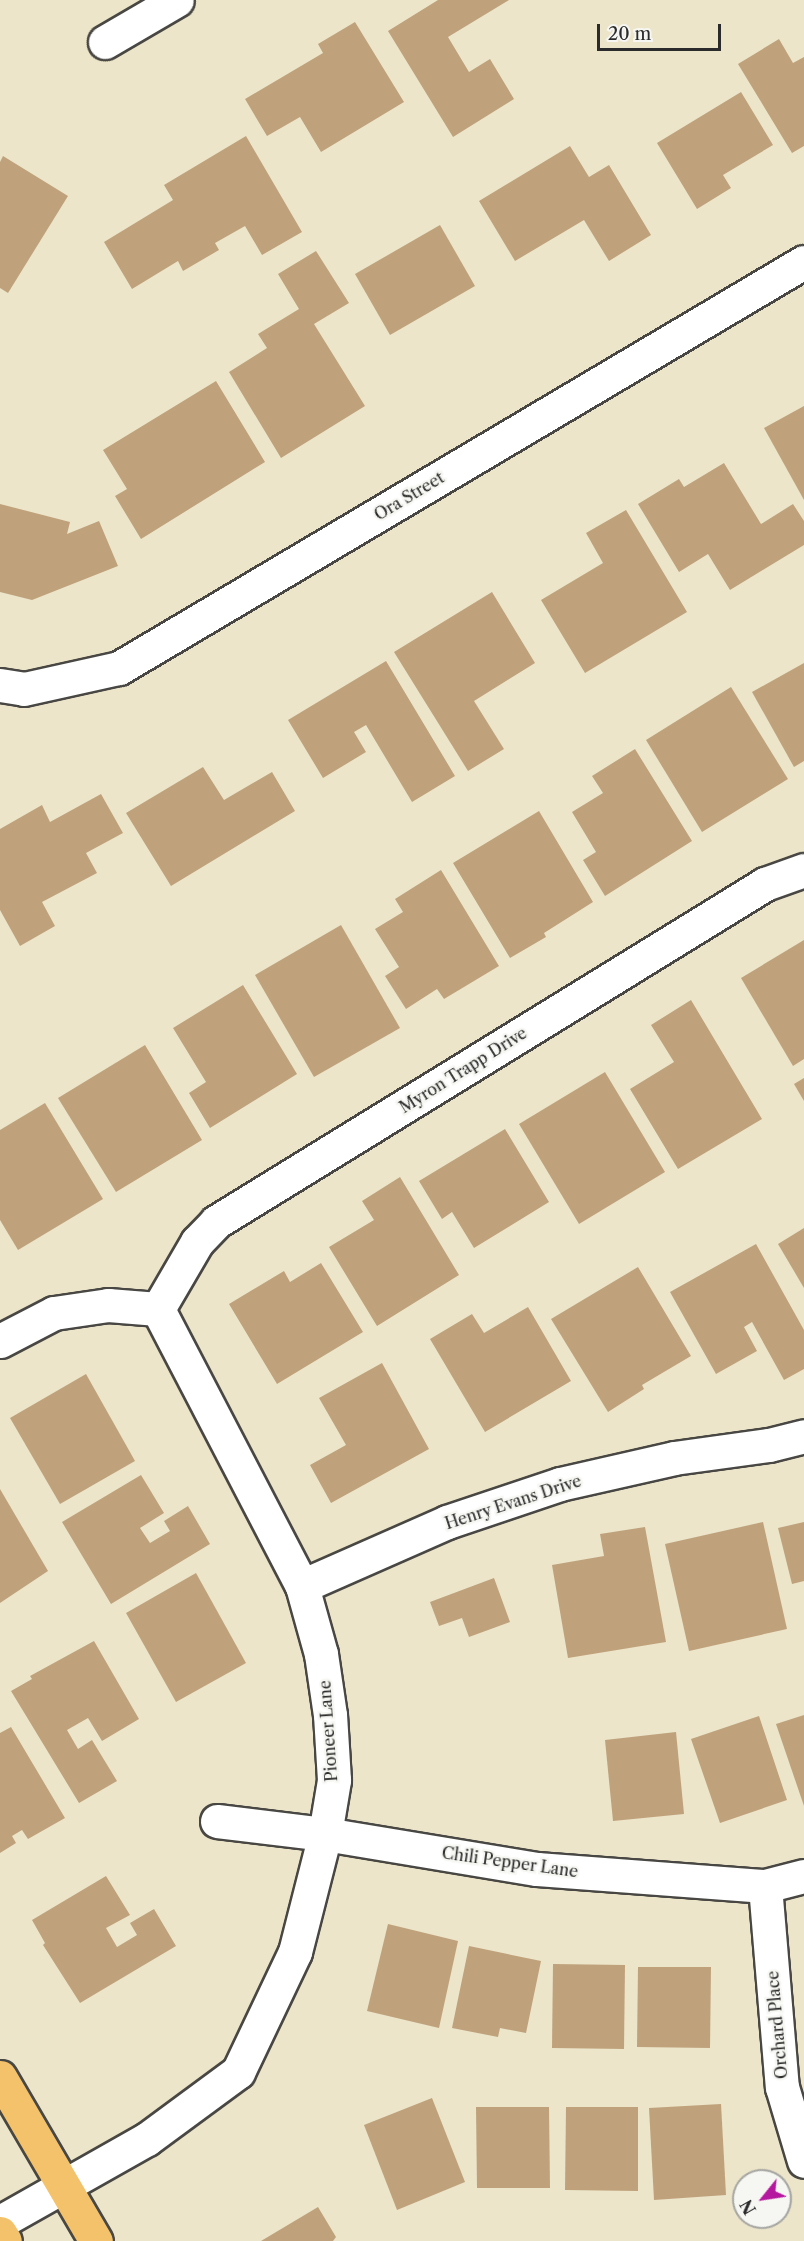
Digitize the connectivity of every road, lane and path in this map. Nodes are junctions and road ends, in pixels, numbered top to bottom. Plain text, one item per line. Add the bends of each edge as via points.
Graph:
1 (177, 0) edge
2 (105, 42) dead end
3 (804, 262) edge
4 (0, 686) edge
5 (804, 870) edge
6 (158, 1309) junction
7 (0, 1341) edge
8 (804, 1436) edge
9 (302, 1586) junction
10 (217, 1821) dead end
11 (325, 1834) junction
12 (804, 1876) edge
13 (765, 1886) junction
14 (0, 2077) edge
15 (804, 2161) edge
16 (63, 2185) junction
17 (0, 2222) edge
18 (0, 2233) edge
19 (5, 2241) edge
20 (96, 2241) edge

1 - 2 street
3 - 4 street, Ora Street via 119,668 24,689
5 - 6 street, Myron Trapp Drive via 765,884 216,1222 197,1242
6 - 7 street via 108,1305 54,1313
6 - 9 street, Pioneer Lane
8 - 9 street, Henry Evans Drive via 769,1445 674,1458 560,1484 447,1522
9 - 11 street, Pioneer Lane via 321,1654 330,1715 334,1780
10 - 11 street, Chili Pepper Lane
11 - 13 street, Chili Pepper Lane via 537,1869
11 - 16 street, Pioneer Lane via 295,1952 238,2072 147,2139
12 - 13 street, Chili Pepper Lane
13 - 15 street, Orchard Place via 782,2087
14 - 16 main road
16 - 17 street, Pioneer Lane
16 - 20 main road
18 - 19 main road

